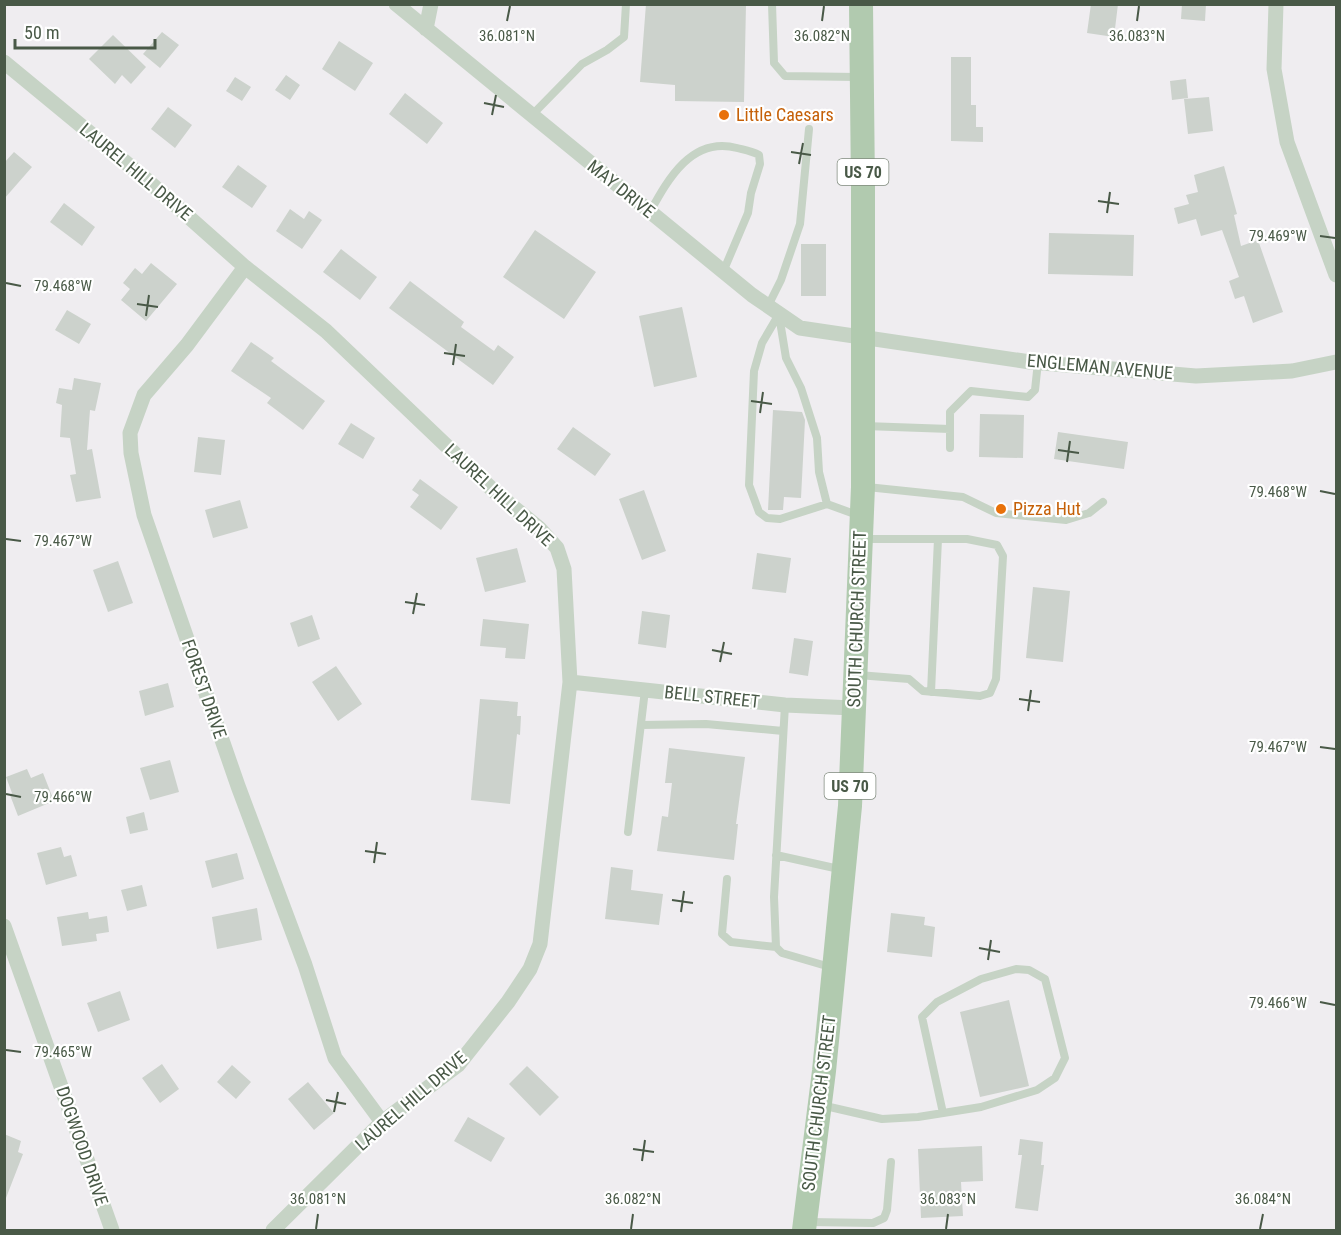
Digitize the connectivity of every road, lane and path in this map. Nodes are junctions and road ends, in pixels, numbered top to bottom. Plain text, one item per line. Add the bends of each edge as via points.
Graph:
1 (396, 4) edge
2 (431, 4) edge
3 (626, 4) edge
4 (772, 4) edge
5 (861, 4) edge
6 (1276, 4) edge
7 (426, 29) junction
8 (4, 62) edge
9 (863, 77) junction
10 (531, 116) junction
11 (809, 129) dead end
12 (650, 212) junction
13 (245, 267) junction
14 (723, 272) junction
15 (1336, 275) edge
16 (773, 310) junction
17 (863, 339) junction
18 (1038, 362) junction
19 (1336, 362) edge
20 (863, 426) junction
21 (950, 429) junction
22 (950, 448) dead end
23 (863, 487) junction
24 (1103, 502) dead end
25 (828, 504) junction
26 (861, 528) junction
27 (938, 538) junction
28 (855, 675) junction
29 (570, 682) junction
30 (645, 690) junction
31 (931, 692) junction
32 (785, 705) junction
33 (853, 708) junction
34 (641, 725) junction
35 (783, 731) junction
36 (628, 832) dead end
37 (776, 855) junction
38 (843, 870) junction
39 (727, 879) dead end
40 (4, 926) edge
41 (776, 947) junction
42 (834, 968) junction
43 (820, 1105) junction
44 (943, 1113) junction
45 (382, 1122) junction
46 (891, 1162) dead end
47 (805, 1226) edge
48 (112, 1230) edge
49 (273, 1230) edge

1 - 7 street, MAY DRIVE
2 - 7 street
3 - 10 lane via 624,37 582,64
4 - 9 lane via 774,63 785,76
5 - 9 main road, SOUTH CHURCH STREET / US 70
6 - 15 street via 1274,69 1287,141
7 - 10 street, MAY DRIVE
8 - 13 street, LAUREL HILL DRIVE
9 - 17 main road, SOUTH CHURCH STREET / US 70
10 - 12 street, MAY DRIVE
11 - 16 lane via 800,224
12 - 14 street, MAY DRIVE
12 - 14 lane via 665,184 689,156 710,146 728,145 759,155 748,213
13 - 29 street, LAUREL HILL DRIVE via 326,331 557,548 564,569
13 - 45 street, FOREST DRIVE via 144,395 129,433 131,453 144,515 335,1058
14 - 16 street, MAY DRIVE
16 - 17 street, MAY DRIVE via 800,328
16 - 25 lane via 786,358 801,388 817,438 819,472
16 - 25 lane via 754,371 749,485 759,512 767,518 780,519
17 - 18 street, ENGLEMAN AVENUE
17 - 20 main road, SOUTH CHURCH STREET / US 70
18 - 19 street, ENGLEMAN AVENUE via 1196,376 1292,371
18 - 21 lane via 1035,390 1028,398 970,392 950,412
20 - 21 lane
20 - 23 main road, SOUTH CHURCH STREET / US 70
21 - 22 lane
23 - 24 lane via 963,497 996,513 1066,520 1089,513
23 - 26 main road, SOUTH CHURCH STREET / US 70
25 - 26 lane
26 - 27 lane
26 - 28 main road, SOUTH CHURCH STREET / US 70
27 - 31 lane
27 - 31 lane via 997,545 1003,556 996,679 990,693 980,696
28 - 31 lane via 909,679 923,691
28 - 33 main road, SOUTH CHURCH STREET / US 70
29 - 30 street, BELL STREET
29 - 45 street, LAUREL HILL DRIVE via 540,944 530,969 458,1065
30 - 32 street, BELL STREET
30 - 34 lane
32 - 33 street, BELL STREET
32 - 35 lane
33 - 38 main road, SOUTH CHURCH STREET / US 70 via 850,806
34 - 35 lane via 706,724
34 - 36 lane
35 - 37 lane
37 - 38 lane
37 - 41 lane
38 - 42 main road, SOUTH CHURCH STREET / US 70
39 - 41 lane via 722,934 731,942
40 - 48 street, DOGWOOD DRIVE
41 - 42 lane via 782,953
42 - 43 main road, SOUTH CHURCH STREET / US 70
43 - 44 lane via 882,1119
43 - 47 main road, SOUTH CHURCH STREET / US 70
44 - 44 lane via 981,1107 1037,1090 1055,1078 1065,1058 1045,979 1029,970 1016,969 981,979 937,1002 921,1017
45 - 49 street, LAUREL HILL DRIVE
46 - 47 lane via 884,1218 873,1223

